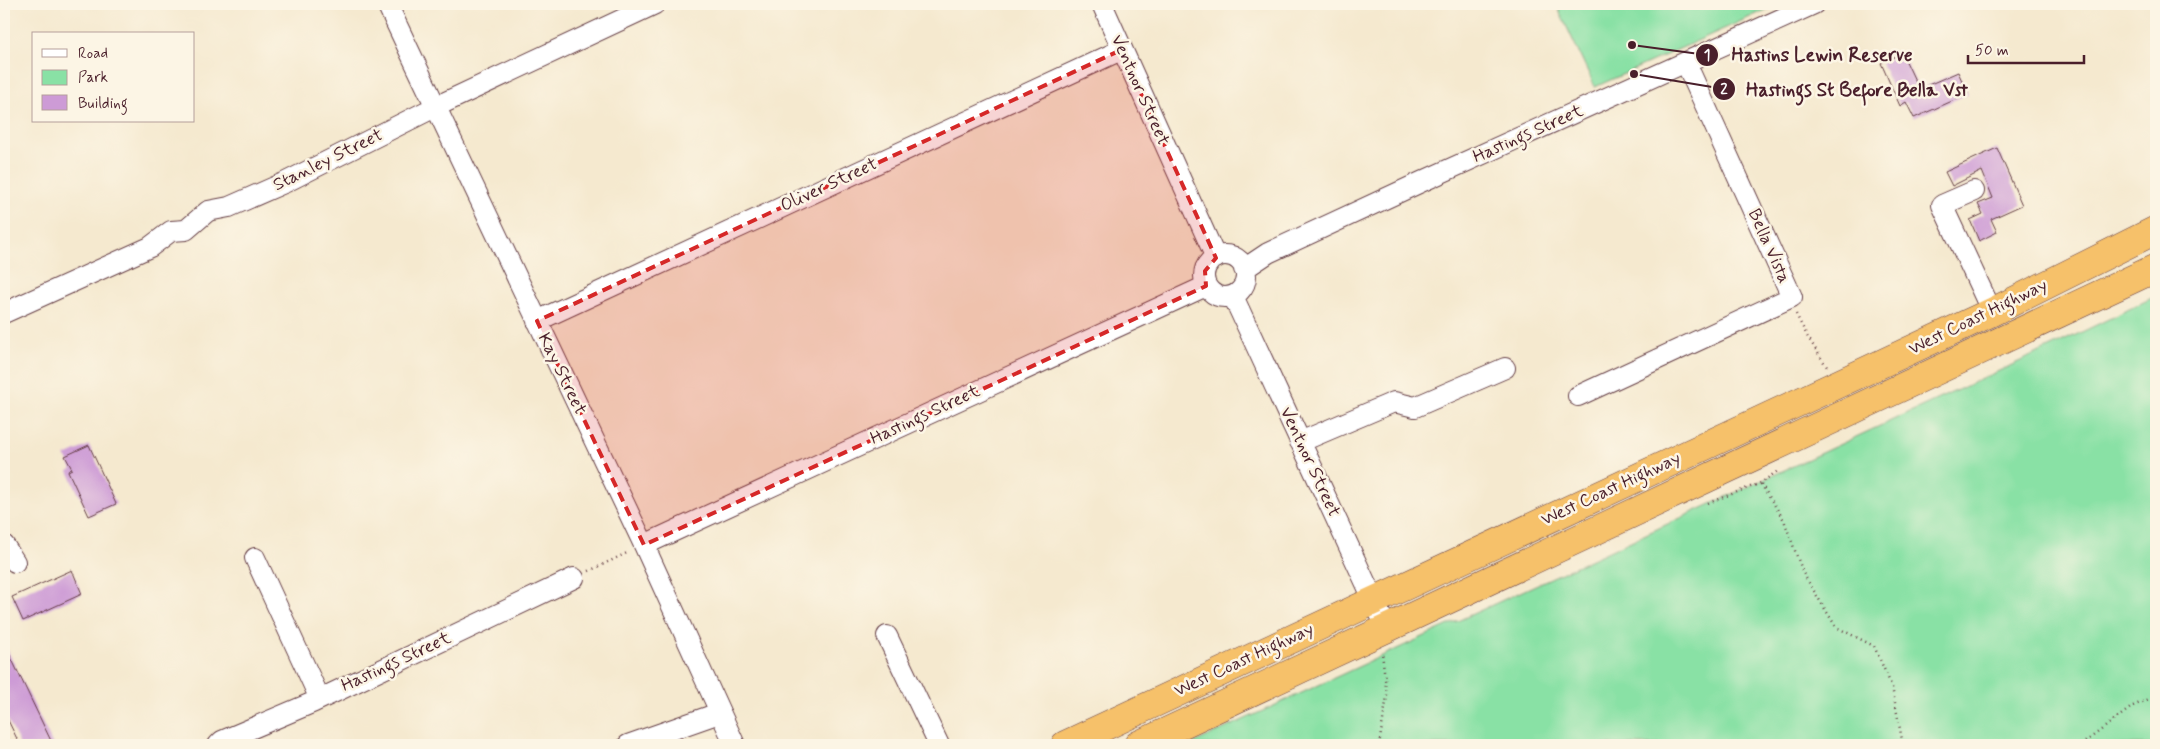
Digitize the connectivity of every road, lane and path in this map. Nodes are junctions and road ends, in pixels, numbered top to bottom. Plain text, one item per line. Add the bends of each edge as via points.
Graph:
1 (387, 4) edge
2 (655, 4) edge
3 (1102, 4) edge
4 (1814, 4) edge
5 (1121, 50) junction
6 (1686, 63) junction
7 (435, 107) junction
8 (1974, 191) dead end
9 (2156, 230) edge
10 (1216, 258) junction
11 (2156, 268) edge
12 (1244, 269) junction
13 (1206, 286) junction
14 (1233, 296) junction
15 (1788, 298) junction
16 (1992, 312) junction
17 (4, 313) edge
18 (537, 321) junction
19 (1505, 368) dead end
20 (1827, 368) dead end
21 (1578, 396) dead end
22 (1300, 442) junction
23 (1714, 442) junction
24 (1757, 455) junction
25 (1761, 484) dead end
26 (4, 545) edge
27 (644, 545) junction
28 (255, 558) dead end
29 (16, 562) dead end
30 (574, 578) joint
31 (1373, 599) junction
32 (887, 636) dead end
33 (1384, 640) junction
34 (2156, 696) edge
35 (320, 699) junction
36 (720, 712) junction
37 (218, 745) edge
38 (628, 745) edge
39 (735, 745) edge
40 (939, 745) edge
41 (1065, 745) edge
42 (1138, 745) edge
43 (1379, 745) edge
44 (1903, 745) edge
45 (2081, 745) edge

1 - 7 street, Kay Street
2 - 7 street, Stanley Street
3 - 5 street, Ventnor Street
4 - 6 street, Hastings Street
5 - 10 street, Ventnor Street
5 - 18 street, Oliver Street
6 - 12 street, Hastings Street via 1403,190 1268,254
6 - 15 street, Bella Vista via 1792,296
7 - 17 street, Stanley Street via 286,182 229,207 208,211 186,230 171,231 150,247
7 - 18 street, Kay Street
8 - 16 street via 1942,205
9 - 16 highway, West Coast Highway
10 - 12 street via 1234,258
10 - 13 street via 1205,271
11 - 24 highway, West Coast Highway
12 - 14 street via 1244,286
13 - 14 street via 1214,294
13 - 27 street, Hastings Street
14 - 22 street, Ventnor Street
15 - 20 path
15 - 21 street, Bella Vista
16 - 23 highway, West Coast Highway
18 - 27 street, Kay Street
19 - 22 street via 1416,407 1394,402
22 - 31 street, Ventnor Street
23 - 24 highway via 1749,440
23 - 31 highway, West Coast Highway
24 - 33 highway, West Coast Highway
25 - 44 path via 1784,520 1803,573 1836,627 1874,646 1892,687
26 - 29 street
27 - 30 path
27 - 36 street, Kay Street
28 - 35 street
30 - 35 street, Hastings Street
31 - 33 street, Ventnor Street
31 - 41 highway, West Coast Highway
32 - 40 street
33 - 42 highway, West Coast Highway
33 - 43 path via 1387,696
34 - 45 path via 2132,706
35 - 37 street, Hastings Street
36 - 38 street
36 - 39 street, Kay Street

